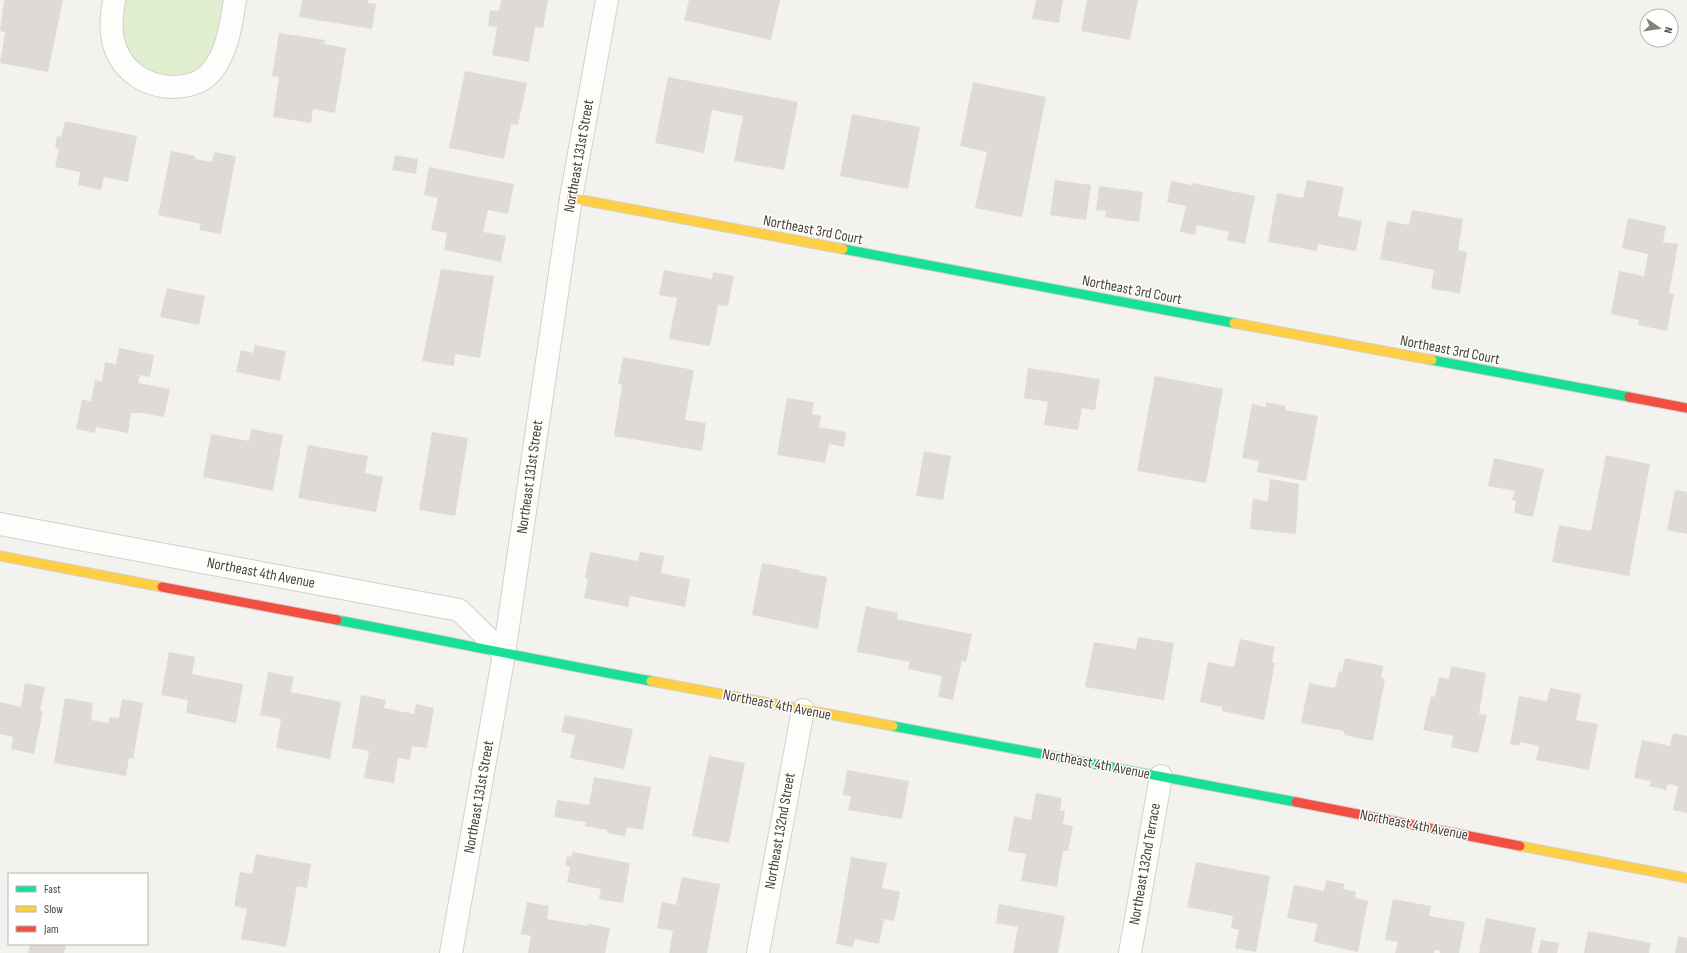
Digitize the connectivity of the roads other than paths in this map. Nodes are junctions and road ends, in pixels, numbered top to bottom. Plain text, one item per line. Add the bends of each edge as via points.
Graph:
1 (114, 0) edge
2 (235, 0) edge
3 (607, 0) edge
4 (571, 198) junction
5 (1687, 408) edge
6 (0, 524) edge
7 (0, 556) edge
8 (504, 654) junction
9 (803, 710) junction
10 (1161, 776) junction
11 (1687, 878) edge
12 (451, 953) edge
13 (758, 953) edge
14 (1130, 953) edge

1 - 2 street via 112,34 120,57 130,71 144,81 173,87 196,83 211,72 221,57 229,35
3 - 4 street, Northeast 131st Street
4 - 5 street, Northeast 3rd Court
4 - 8 street, Northeast 131st Street
6 - 8 street, Northeast 4th Avenue via 459,610
7 - 8 street, Northeast 4th Avenue
8 - 9 street, Northeast 4th Avenue
8 - 12 street, Northeast 131st Street
9 - 10 street, Northeast 4th Avenue
9 - 13 street, Northeast 132nd Street
10 - 11 street, Northeast 4th Avenue
10 - 14 street, Northeast 132nd Terrace

